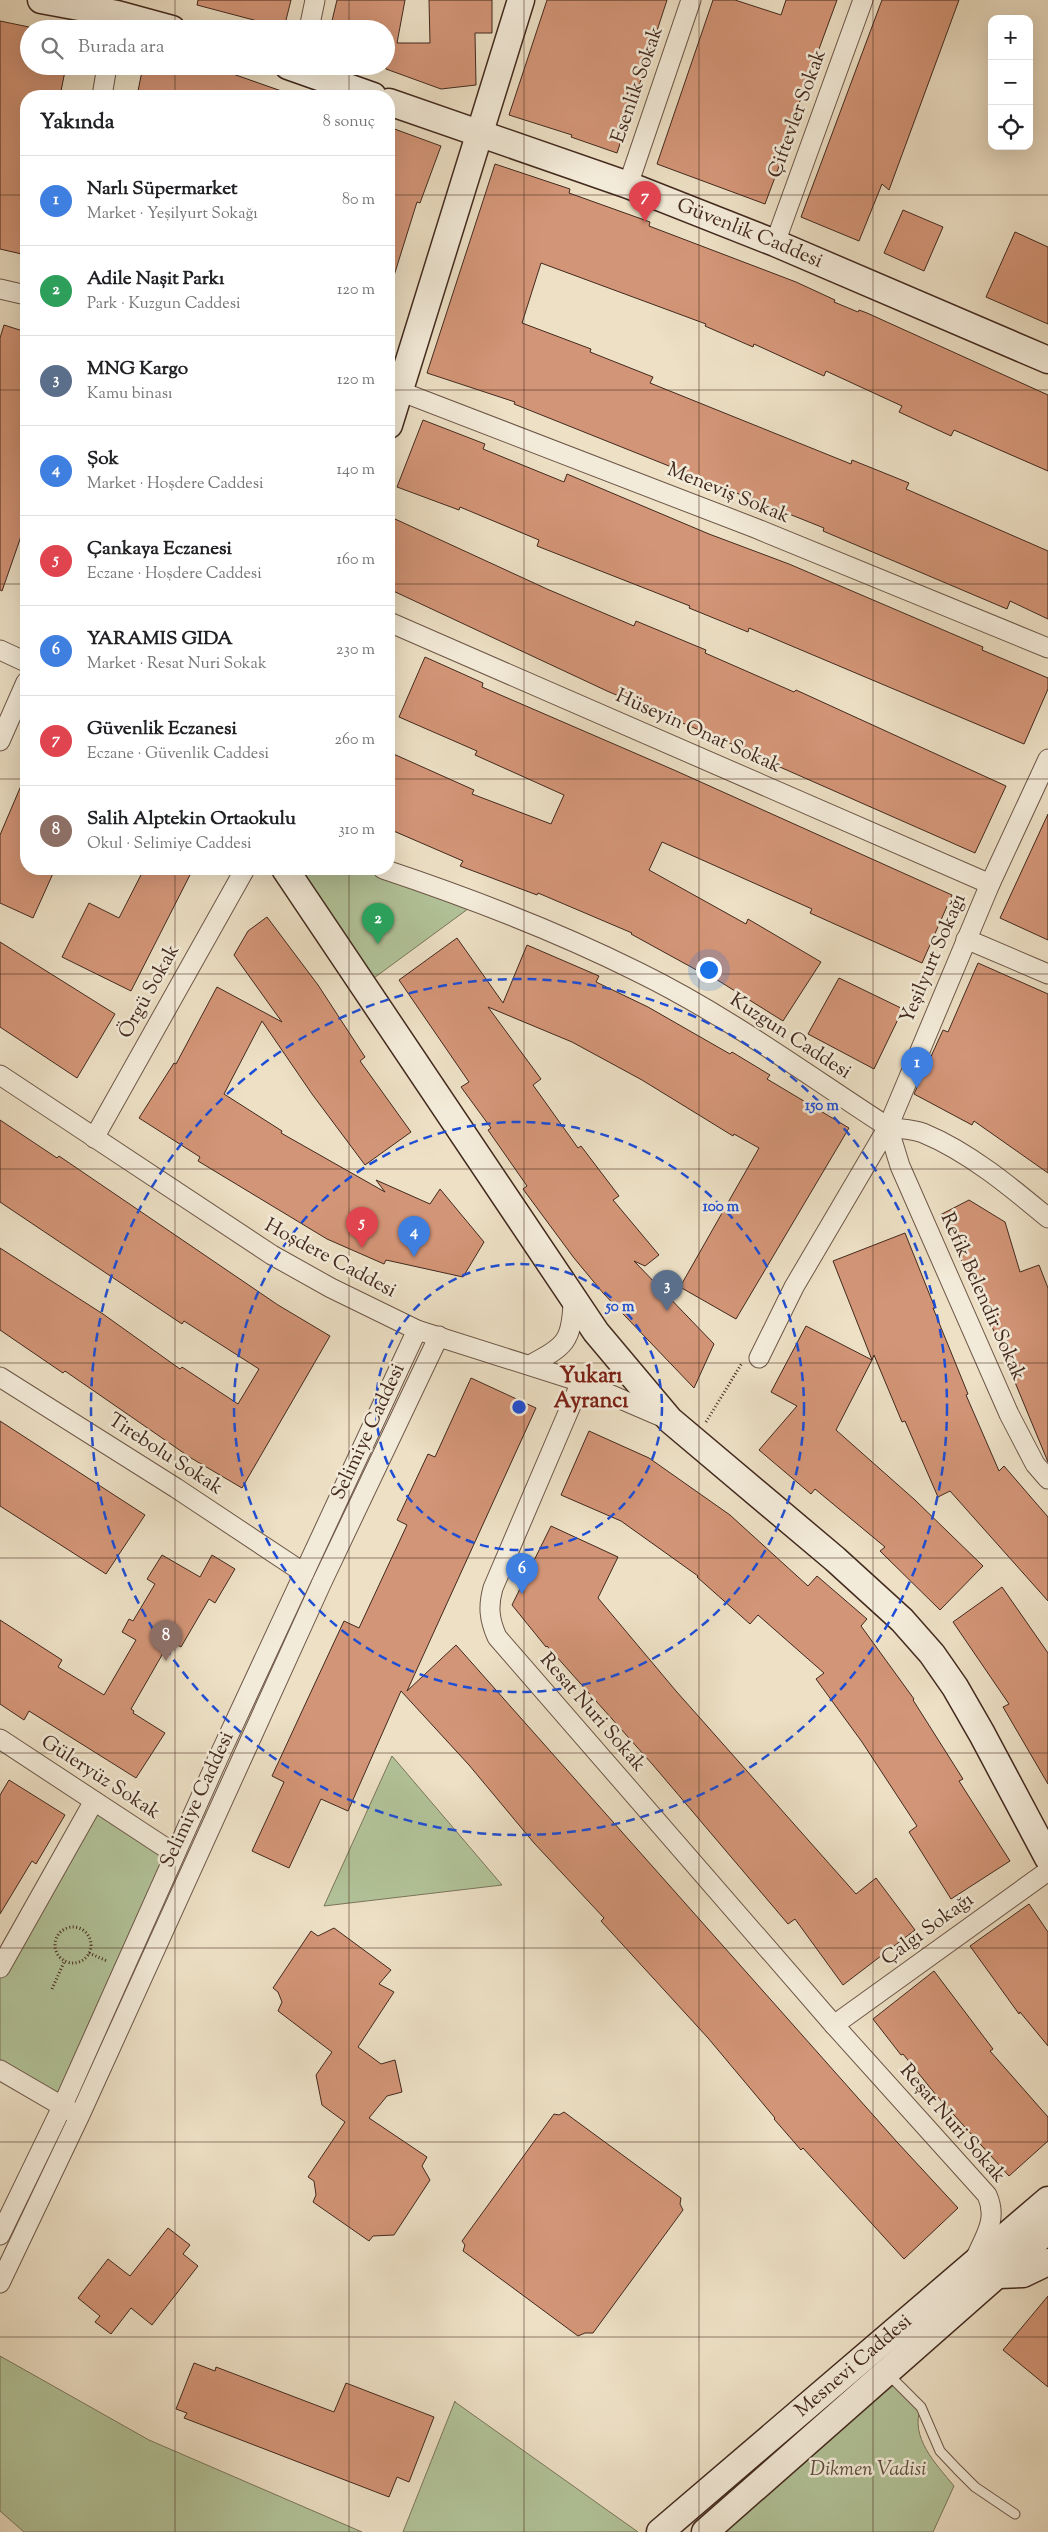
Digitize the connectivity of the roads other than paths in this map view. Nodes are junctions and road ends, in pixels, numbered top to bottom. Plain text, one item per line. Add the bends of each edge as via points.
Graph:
1 (41, 0) edge
2 (315, 0) edge
3 (521, 0) edge
4 (691, 0) edge
5 (863, 0) edge
6 (116, 14) edge
7 (138, 20) edge
8 (311, 20) edge
9 (106, 75) edge
10 (315, 75) edge
11 (103, 90) edge
12 (356, 90) edge
13 (395, 104) edge
14 (479, 133) junction
15 (628, 185) junction
16 (775, 243) junction
17 (0, 289) edge
18 (20, 294) edge
19 (1048, 360) edge
20 (395, 386) edge
21 (395, 389) edge
22 (395, 625) edge
23 (1048, 648) edge
24 (0, 650) edge
25 (20, 659) edge
26 (20, 696) edge
27 (0, 741) edge
28 (1048, 760) edge
29 (395, 873) edge
30 (242, 875) edge
31 (289, 875) edge
32 (990, 884) junction
33 (966, 939) junction
34 (1048, 974) edge
35 (0, 1075) edge
36 (888, 1127) junction
37 (94, 1138) junction
38 (1048, 1218) edge
39 (573, 1302) junction
40 (417, 1330) junction
41 (439, 1336) junction
42 (751, 1359) road end
43 (530, 1365) junction
44 (0, 1377) edge
45 (581, 1382) junction
46 (670, 1420) junction
47 (1048, 1480) edge
48 (304, 1574) junction
49 (0, 1739) edge
50 (94, 1801) junction
51 (175, 1854) junction
52 (1048, 1858) edge
53 (1048, 1871) edge
54 (0, 1968) edge
55 (834, 2025) junction
56 (0, 2070) edge
57 (62, 2107) junction
58 (80, 2115) junction
59 (1048, 2200) edge
60 (1048, 2230) edge
61 (0, 2236) edge
62 (1047, 2263) edge
63 (973, 2265) junction
64 (998, 2276) junction
65 (0, 2283) edge
66 (886, 2372) junction
67 (1015, 2514) dead end
68 (660, 2532) edge
69 (705, 2532) edge

1 - 6 main road
2 - 8 street
3 - 14 main road
4 - 15 street, Esenlik Sokak
5 - 16 street, Çiftevler Sokak
6 - 7 main road
9 - 11 street
10 - 12 main road
13 - 14 main road, Güvenlik Caddesi
14 - 15 main road, Güvenlik Caddesi
14 - 20 main road
15 - 16 main road, Güvenlik Caddesi
16 - 19 main road, Güvenlik Caddesi
17 - 18 street
21 - 23 street, Meneviş Sokak via 746,524
22 - 32 street, Hüseyin Onat Sokak
24 - 25 street
26 - 27 street
28 - 32 street, Yeşilyurt Sokağı
29 - 36 street, Kuzgun Caddesi via 534,925 639,972 698,1004
30 - 37 street, Örgü Sokak
31 - 39 main road
32 - 33 street, Yeşilyurt Sokağı
33 - 34 street
33 - 36 street, Yeşilyurt Sokağı
35 - 37 street, Hoşdere Caddesi
36 - 38 street, Kuzgun Caddesi via 922,1132 966,1157
36 - 42 street, Yeşilyurt Sokağı
36 - 47 street, Refik Belendir Sokak via 900,1166 1009,1414
37 - 40 street, Hoşdere Caddesi via 272,1255
39 - 43 street via 572,1324 566,1341 558,1350
39 - 46 main road
40 - 41 street, Hoşdere Caddesi
40 - 48 street, Selimiye Caddesi
41 - 43 street, Hoşdere Caddesi
41 - 58 street, Selimiye Caddesi via 318,1591
43 - 45 street, Hoşdere Caddesi
44 - 48 street, Tirebolu Sokak via 176,1488
45 - 46 street, Hoşdere Caddesi
45 - 55 street, Resat Nuri Sokak via 493,1588 489,1603 492,1625 512,1656
46 - 52 main road via 836,1559 902,1620 932,1654 982,1734
48 - 51 street, Selimiye Caddesi
49 - 50 street, Güleryüz Sokak
50 - 51 street, Güleryüz Sokak
50 - 54 street
51 - 57 street, Selimiye Caddesi
53 - 55 street, Çalgı Sokağı
55 - 63 street, Reşat Nuri Sokak via 987,2195 992,2207 992,2222
56 - 57 street
57 - 58 street
57 - 61 street, Selimiye Caddesi
58 - 65 street, Selimiye Caddesi
59 - 63 main road, Mesnevi Caddesi
60 - 64 main road, Mesnevi Caddesi
62 - 64 main road via 1024,2274
63 - 68 main road, Mesnevi Caddesi
64 - 66 main road, Mesnevi Caddesi
66 - 67 lane via 921,2408 940,2451 956,2469 975,2487
66 - 69 main road, Mesnevi Caddesi

